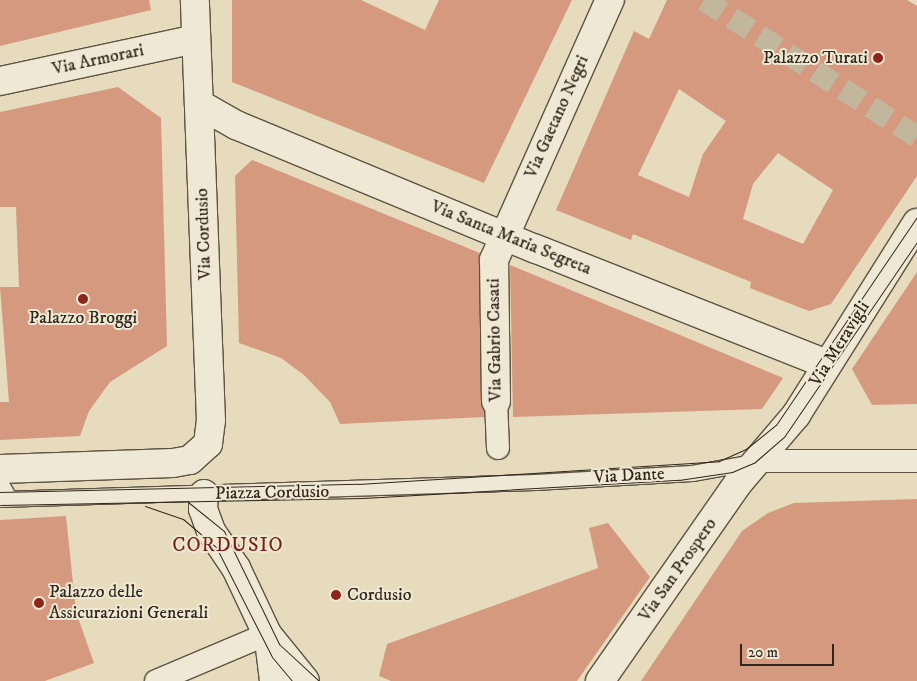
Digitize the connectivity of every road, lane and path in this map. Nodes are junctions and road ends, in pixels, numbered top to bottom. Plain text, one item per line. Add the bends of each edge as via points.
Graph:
1 (195, 0) edge
2 (610, 0) edge
3 (196, 39) junction
4 (0, 81) edge
5 (199, 104) junction
6 (917, 223) edge
7 (504, 234) junction
8 (827, 364) junction
9 (496, 401) joint
10 (498, 448) dead end
11 (759, 461) junction
12 (917, 461) edge
13 (0, 469) edge
14 (0, 482) edge
15 (340, 491) joint
16 (204, 494) junction
17 (5, 498) edge
18 (267, 634) junction
19 (156, 681) edge
20 (274, 681) edge
21 (305, 681) edge
22 (600, 681) edge

1 - 3 street, Via Cordusio
2 - 7 street, Via Gaetano Negri
3 - 4 street, Via Armorari
3 - 5 street, Via Cordusio
5 - 7 street, Via Santa Maria Segreta via 236,125
5 - 13 street, Via Cordusio via 211,421 208,444 190,460
6 - 8 street, Via Meravigli
7 - 8 street, Via Santa Maria Segreta
7 - 9 street, Via Gabrio Casati via 494,260
8 - 11 street, Via Meravigli via 796,415
9 - 10 street, Via Gabrio Casati
11 - 12 street, Via Dante
11 - 15 lane, Via Dante via 692,473
11 - 22 street, Via San Prospero via 739,482
14 - 17 lane
15 - 16 lane, Piazza Cordusio
16 - 17 lane, Piazza Cordusio
16 - 18 street, Piazza Cordusio via 203,509 211,531 236,568
18 - 19 street
18 - 20 street, Piazza Cordusio
18 - 21 street, Piazza Cordusio

